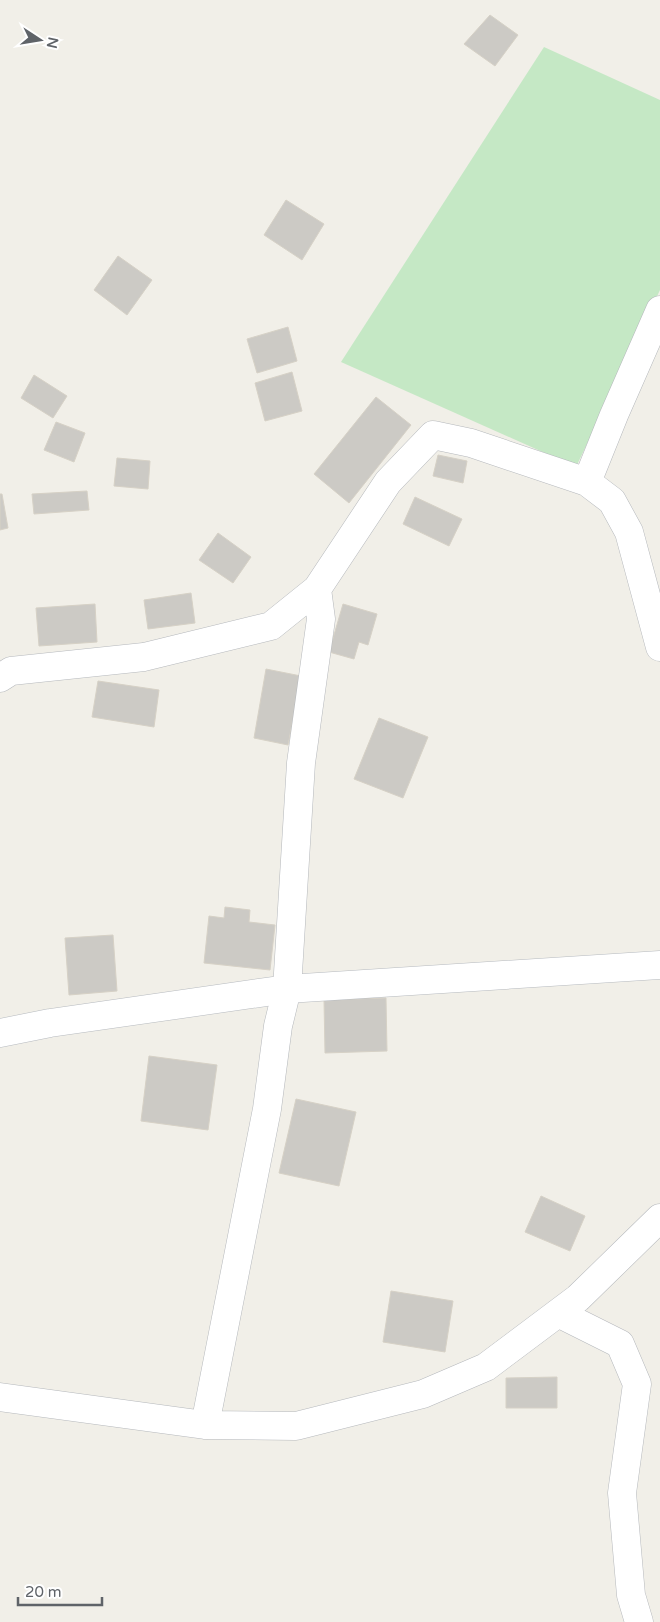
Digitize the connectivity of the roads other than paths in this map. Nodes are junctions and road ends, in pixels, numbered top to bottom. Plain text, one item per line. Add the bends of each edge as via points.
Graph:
1 (660, 310) edge
2 (587, 482) junction
3 (317, 589) junction
4 (660, 647) edge
5 (0, 678) edge
6 (660, 965) edge
7 (287, 989) junction
8 (0, 1033) edge
9 (660, 1218) edge
10 (558, 1313) junction
11 (0, 1397) edge
12 (205, 1425) junction
13 (638, 1622) edge

1 - 2 street
2 - 3 street via 471,442 433,436 388,482
2 - 4 street via 612,501 629,532
3 - 5 street via 271,626 144,657 11,671
3 - 7 street via 321,619 301,763
6 - 7 street
7 - 8 street
7 - 12 street via 278,1026 267,1109
9 - 10 street via 578,1298
10 - 12 street via 486,1367 423,1394 296,1426
10 - 13 street via 620,1344 638,1384 622,1493 631,1595
11 - 12 street

